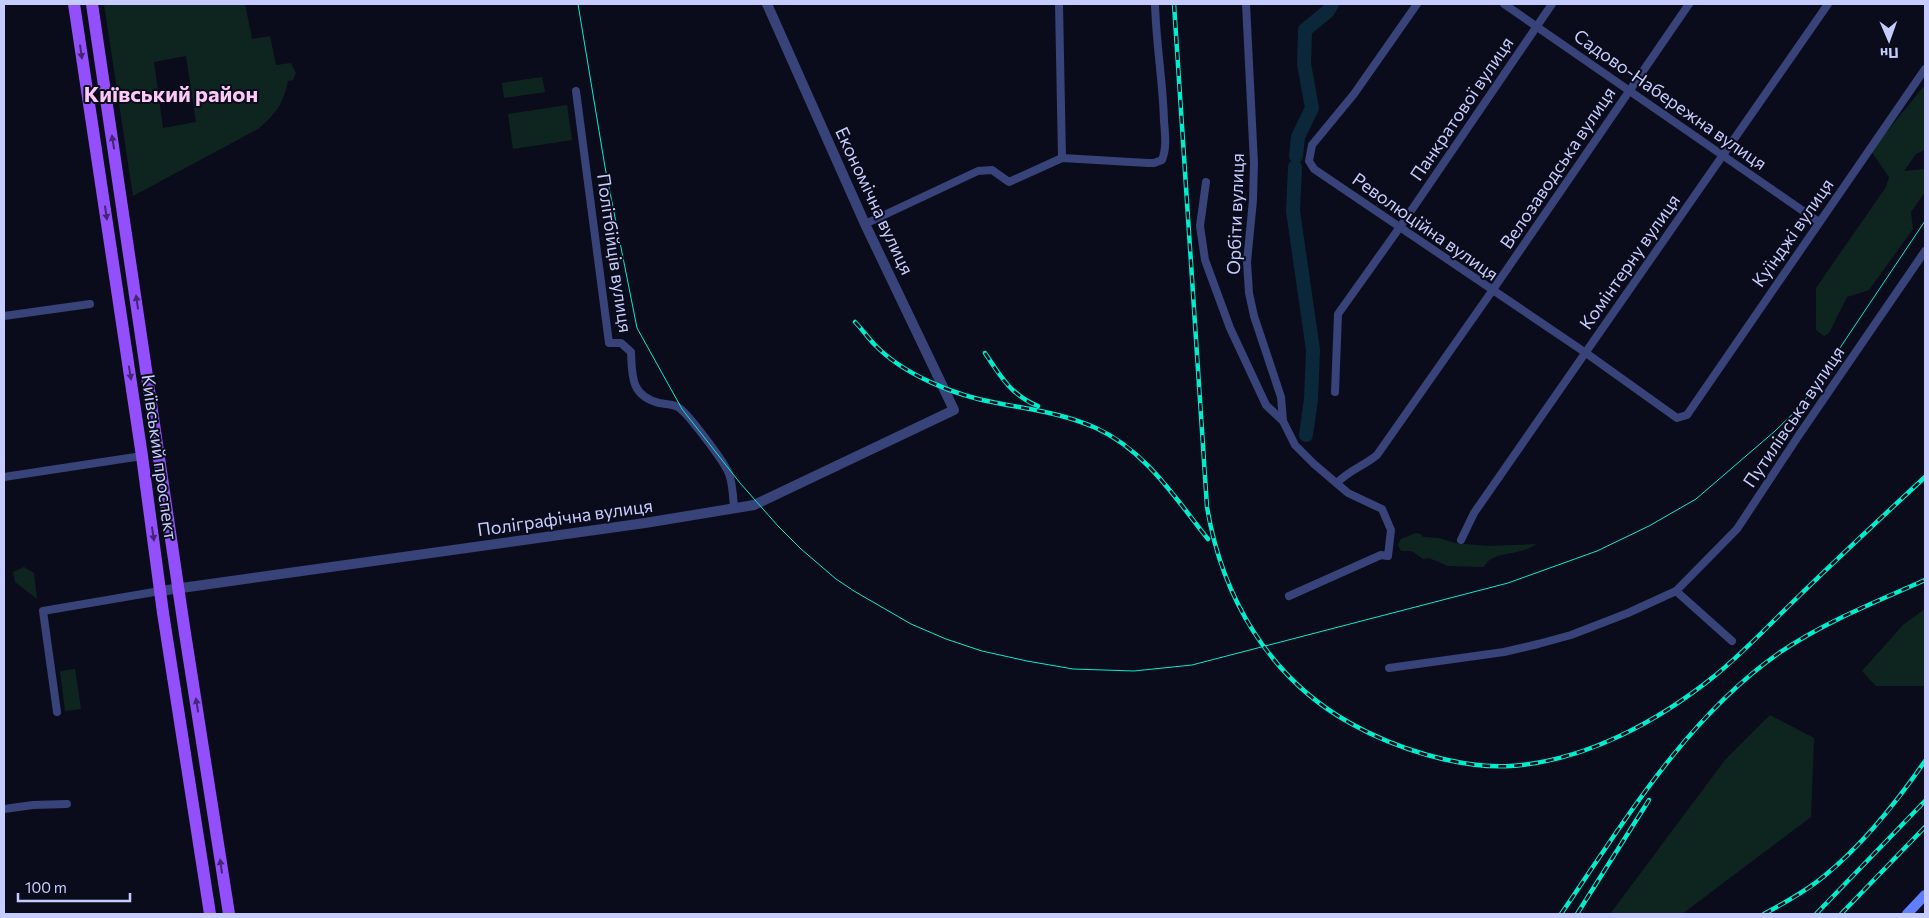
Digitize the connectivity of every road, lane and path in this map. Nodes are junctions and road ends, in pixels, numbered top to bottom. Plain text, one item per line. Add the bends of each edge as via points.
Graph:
1 (74, 4) edge
2 (92, 4) edge
3 (767, 4) edge
4 (1059, 4) edge
5 (1155, 4) edge
6 (1246, 4) edge
7 (1417, 4) edge
8 (1504, 4) edge
9 (1552, 4) edge
10 (1688, 4) edge
11 (1828, 4) edge
12 (1537, 26) junction
13 (1925, 69) edge
14 (1630, 90) junction
15 (576, 91) dead end
16 (1724, 154) junction
17 (1062, 158) junction
18 (1206, 182) dead end
19 (1819, 222) junction
20 (865, 224) junction
21 (1400, 227) junction
22 (1925, 251) edge
23 (1492, 292) junction
24 (90, 304) dead end
25 (4, 316) edge
26 (1586, 353) junction
27 (1335, 392) dead end
28 (954, 410) joint
29 (1687, 415) joint
30 (1283, 421) junction
31 (142, 456) junction
32 (4, 477) edge
33 (1337, 483) junction
34 (734, 508) junction
35 (1461, 540) dead end
36 (179, 589) junction
37 (160, 591) junction
38 (1676, 591) junction
39 (1289, 596) dead end
40 (1732, 641) dead end
41 (1389, 668) dead end
42 (57, 712) dead end
43 (67, 804) dead end
44 (4, 809) edge
45 (1925, 895) edge
46 (210, 914) edge
47 (229, 914) edge
48 (1907, 914) edge

1 -> 31 main road, Київський проспект
36 -> 2 main road, Київський проспект
3 - 20 street, Економічна вулиця
4 - 17 street
5 - 17 street via 1163,82 1165,151 1162,160 1148,163
6 - 30 street, Орбіти вулиця via 1254,163 1249,293 1281,397
7 - 21 street, Революційна вулиця via 1354,94 1312,145 1309,161 1314,169
8 - 12 street, Садово-Набережна вулиця
9 - 12 street, Панкратової вулиця
10 - 14 street, Велозаводська вулиця
11 - 16 street, Комінтерну вулиця
12 - 14 street, Садово-Набережна вулиця
12 - 21 street, Панкратової вулиця
13 - 19 street, Куїнджі вулиця
14 - 16 street, Садово-Набережна вулиця
14 - 23 street, Велозаводська вулиця
15 - 34 street, Політбійців вулиця via 610,343 621,343 631,352 635,383 641,395 678,407 703,438 730,476
16 - 19 street, Садово-Набережна вулиця
16 - 26 street, Комінтерну вулиця
17 - 20 street via 1009,182 992,170 978,171
18 - 30 street via 1200,226 1205,260 1230,328 1266,405
19 - 29 street, Куїнджі вулиця
20 - 28 street, Економічна вулиця
21 - 23 street, Революційна вулиця
21 - 27 street, Панкратової вулиця via 1338,314
22 - 38 street, Путилівська вулиця via 1737,529
23 - 26 street, Революційна вулиця
23 - 33 street, Велозаводська вулиця via 1378,455 1349,471
24 - 25 street
26 - 29 street, Революційна вулиця via 1677,418
26 - 35 street, Комінтерну вулиця via 1474,513
28 - 34 street, Поліграфічна вулиця via 754,505
30 - 33 street via 1295,445
31 - 32 street
31 -> 37 main road, Київський проспект
33 - 39 street via 1348,493 1382,509 1391,530 1388,556 1381,555
34 - 36 street, Поліграфічна вулиця
36 - 37 street, Поліграфічна вулиця
47 -> 36 main road, Київський проспект
37 - 42 street via 44,611
37 - 46 main road, Київський проспект
38 - 40 street
38 - 41 street, Путилівська вулиця via 1571,635 1538,644
43 - 44 street via 33,804
45 - 48 main road

